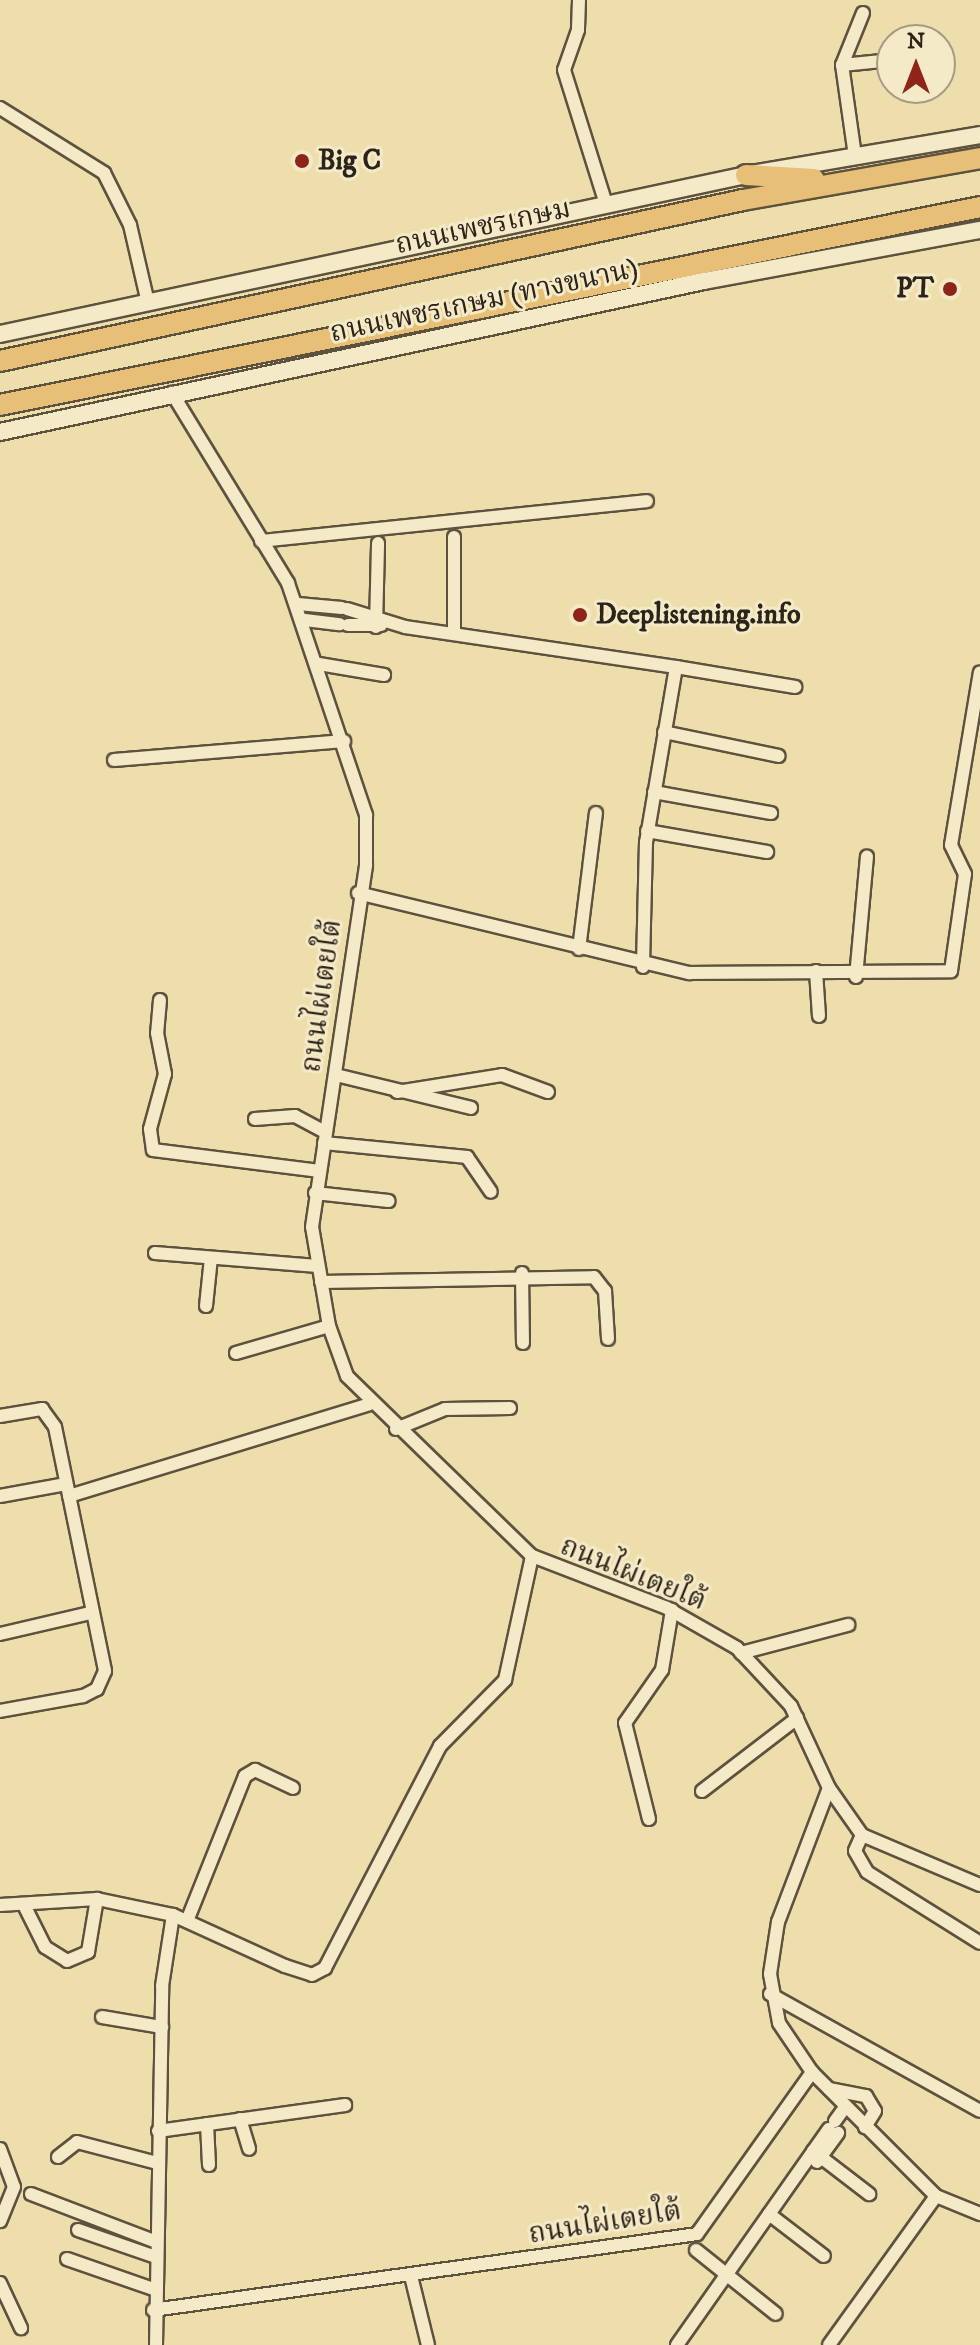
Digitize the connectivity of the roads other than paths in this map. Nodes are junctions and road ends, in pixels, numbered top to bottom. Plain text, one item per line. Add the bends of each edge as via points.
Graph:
1 (579, 0) edge
2 (863, 13) dead end
3 (876, 62) edge
4 (842, 65) junction
5 (0, 108) edge
6 (980, 135) edge
7 (855, 156) junction
8 (980, 158) edge
9 (746, 175) junction
10 (843, 181) junction
11 (606, 204) junction
12 (980, 207) edge
13 (980, 230) edge
14 (148, 303) junction
15 (0, 334) edge
16 (0, 361) edge
17 (172, 393) junction
18 (0, 405) edge
19 (0, 432) edge
20 (647, 501) dead end
21 (454, 537) dead end
22 (261, 541) junction
23 (378, 543) dead end
24 (298, 604) junction
25 (305, 620) junction
26 (380, 622) junction
27 (454, 634) junction
28 (319, 664) junction
29 (676, 667) junction
30 (980, 672) edge
31 (384, 675) dead end
32 (795, 687) dead end
33 (664, 732) junction
34 (344, 741) junction
35 (779, 756) dead end
36 (114, 760) dead end
37 (654, 792) junction
38 (596, 813) dead end
39 (771, 813) dead end
40 (647, 831) junction
41 (767, 852) dead end
42 (867, 857) dead end
43 (358, 893) junction
44 (579, 949) junction
45 (643, 967) junction
46 (816, 971) junction
47 (856, 977) junction
48 (160, 1000) dead end
49 (819, 1016) dead end
50 (336, 1075) junction
51 (397, 1092) junction
52 (548, 1092) dead end
53 (471, 1108) dead end
54 (255, 1119) dead end
55 (324, 1137) junction
56 (320, 1171) junction
57 (491, 1192) dead end
58 (315, 1193) junction
59 (389, 1201) dead end
60 (155, 1253) dead end
61 (211, 1258) junction
62 (317, 1266) junction
63 (522, 1273) junction
64 (321, 1282) junction
65 (206, 1306) dead end
66 (329, 1326) junction
67 (608, 1339) dead end
68 (523, 1343) dead end
69 (236, 1353) dead end
70 (369, 1404) junction
71 (510, 1408) dead end
72 (0, 1416) edge
73 (396, 1429) junction
74 (68, 1490) junction
75 (0, 1496) edge
76 (532, 1556) junction
77 (672, 1610) junction
78 (90, 1613) junction
79 (848, 1625) dead end
80 (0, 1634) edge
81 (741, 1653) junction
82 (0, 1711) edge
83 (797, 1718) junction
84 (293, 1788) dead end
85 (829, 1788) junction
86 (702, 1791) dead end
87 (649, 1819) dead end
88 (862, 1835) junction
89 (980, 1885) edge
90 (97, 1899) junction
91 (0, 1905) edge
92 (24, 1905) junction
93 (173, 1915) junction
94 (187, 1921) junction
95 (980, 1943) edge
96 (770, 1994) junction
97 (102, 2017) dead end
98 (162, 2027) junction
99 (812, 2072) junction
100 (829, 2089) junction
101 (345, 2105) dead end
102 (849, 2110) junction
103 (980, 2111) edge
104 (240, 2119) junction
105 (207, 2124) junction
106 (865, 2127) junction
107 (158, 2131) junction
108 (0, 2149) edge
109 (249, 2149) dead end
110 (816, 2154) junction
111 (58, 2157) dead end
112 (157, 2163) junction
113 (209, 2165) dead end
114 (31, 2194) dead end
115 (869, 2194) dead end
116 (936, 2196) junction
117 (769, 2214) junction
118 (980, 2214) edge
119 (0, 2221) edge
120 (78, 2230) dead end
121 (154, 2241) junction
122 (696, 2250) dead end
123 (153, 2256) junction
124 (824, 2256) dead end
125 (67, 2259) dead end
126 (726, 2275) junction
127 (411, 2276) junction
128 (0, 2283) edge
129 (153, 2289) junction
130 (153, 2310) junction
131 (776, 2314) dead end
132 (21, 2328) dead end
133 (682, 2343) edge
134 (156, 2345) edge
135 (428, 2345) edge
136 (829, 2345) edge

1 - 11 street via 578,30 564,70
2 - 4 street
3 - 4 street
4 - 7 street
5 - 14 street via 104,173 130,225
6 - 7 main road
7 - 9 main road
8 - 10 highway, ถนนเพชรเกษม
9 - 10 highway
9 - 11 main road
10 - 16 highway, ถนนเพชรเกษม
11 - 14 main road
12 - 18 highway
13 - 17 main road, ถนนเพชรเกษม (ทางขนาน)
14 - 15 main road
17 - 19 main road, ถนนเพชรเกษม (ทางขนาน)
17 - 22 street, ถนนไผ่เตยใต้
20 - 22 street
21 - 27 street
22 - 24 street, ถนนไผ่เตยใต้
23 - 26 street
24 - 25 street, ถนนไผ่เตยใต้
24 - 26 street via 344,609
25 - 26 street
25 - 28 street, ถนนไผ่เตยใต้
26 - 27 street
27 - 29 street
28 - 31 street
28 - 34 street, ถนนไผ่เตยใต้
29 - 32 street
29 - 33 street
30 - 47 street via 951,845 965,874 956,968
33 - 35 street
33 - 37 street
34 - 36 street
34 - 43 street, ถนนไผ่เตยใต้ via 366,815
37 - 39 street
37 - 40 street
38 - 44 street
40 - 41 street
40 - 45 street
42 - 47 street
43 - 44 street
43 - 50 street, ถนนไผ่เตยใต้
44 - 45 street
45 - 46 street
46 - 47 street
46 - 49 street
48 - 56 street via 157,1033 165,1074 150,1129 153,1150
50 - 51 street
50 - 55 street, ถนนไผ่เตยใต้
51 - 52 street via 502,1075
51 - 53 street
54 - 55 street via 295,1116
55 - 56 street, ถนนไผ่เตยใต้
55 - 57 street via 467,1157
56 - 58 street, ถนนไผ่เตยใต้
58 - 59 street
58 - 62 street, ถนนไผ่เตยใต้
60 - 61 street
61 - 62 street
61 - 65 street
62 - 64 street, ถนนไผ่เตยใต้
63 - 64 street
63 - 67 street via 600,1281
63 - 68 street
64 - 66 street, ถนนไผ่เตยใต้
66 - 69 street
66 - 70 street, ถนนไผ่เตยใต้ via 347,1376
70 - 73 street, ถนนไผ่เตยใต้
70 - 74 street
71 - 73 street via 445,1409
72 - 74 street via 33,1409 49,1414
73 - 76 street, ถนนไผ่เตยใต้
74 - 75 street
74 - 78 street
76 - 77 street, ถนนไผ่เตยใต้
76 - 94 street via 505,1680 440,1746 325,1968 312,1975 285,1966
77 - 81 street, ถนนไผ่เตยใต้
77 - 87 street via 662,1670 625,1723
78 - 80 street
78 - 82 street via 105,1671 97,1689
79 - 81 street
81 - 83 street, ถนนไผ่เตยใต้
83 - 85 street, ถนนไผ่เตยใต้
83 - 86 street
84 - 94 street via 255,1770 245,1776
85 - 88 street, ถนนไผ่เตยใต้
85 - 96 street via 778,1922
88 - 89 street
88 - 95 street via 855,1851 867,1872
90 - 92 street
90 - 92 street via 88,1952 67,1961 45,1947
90 - 93 street
91 - 92 street
93 - 94 street
93 - 98 street via 165,1937
96 - 99 street via 779,2023
96 - 103 street
97 - 98 street
98 - 107 street
99 - 100 street
99 - 127 street, ถนนไผ่เตยใต้ via 697,2234
100 - 102 street
100 - 106 street via 866,2096 875,2111
101 - 104 street
102 - 106 street
102 - 110 street
104 - 105 street
104 - 109 street
105 - 107 street
105 - 113 street
106 - 116 street
107 - 112 street
108 - 119 street via 14,2187
110 - 115 street
110 - 117 street
111 - 112 street via 77,2142
112 - 121 street
114 - 121 street
116 - 118 street
116 - 136 street
117 - 124 street
117 - 126 street
120 - 123 street
121 - 123 street
122 - 126 street
123 - 129 street
125 - 129 street
126 - 131 street
126 - 133 street
127 - 130 street, ถนนไผ่เตยใต้
127 - 135 street
128 - 132 street
129 - 130 street
130 - 134 street

